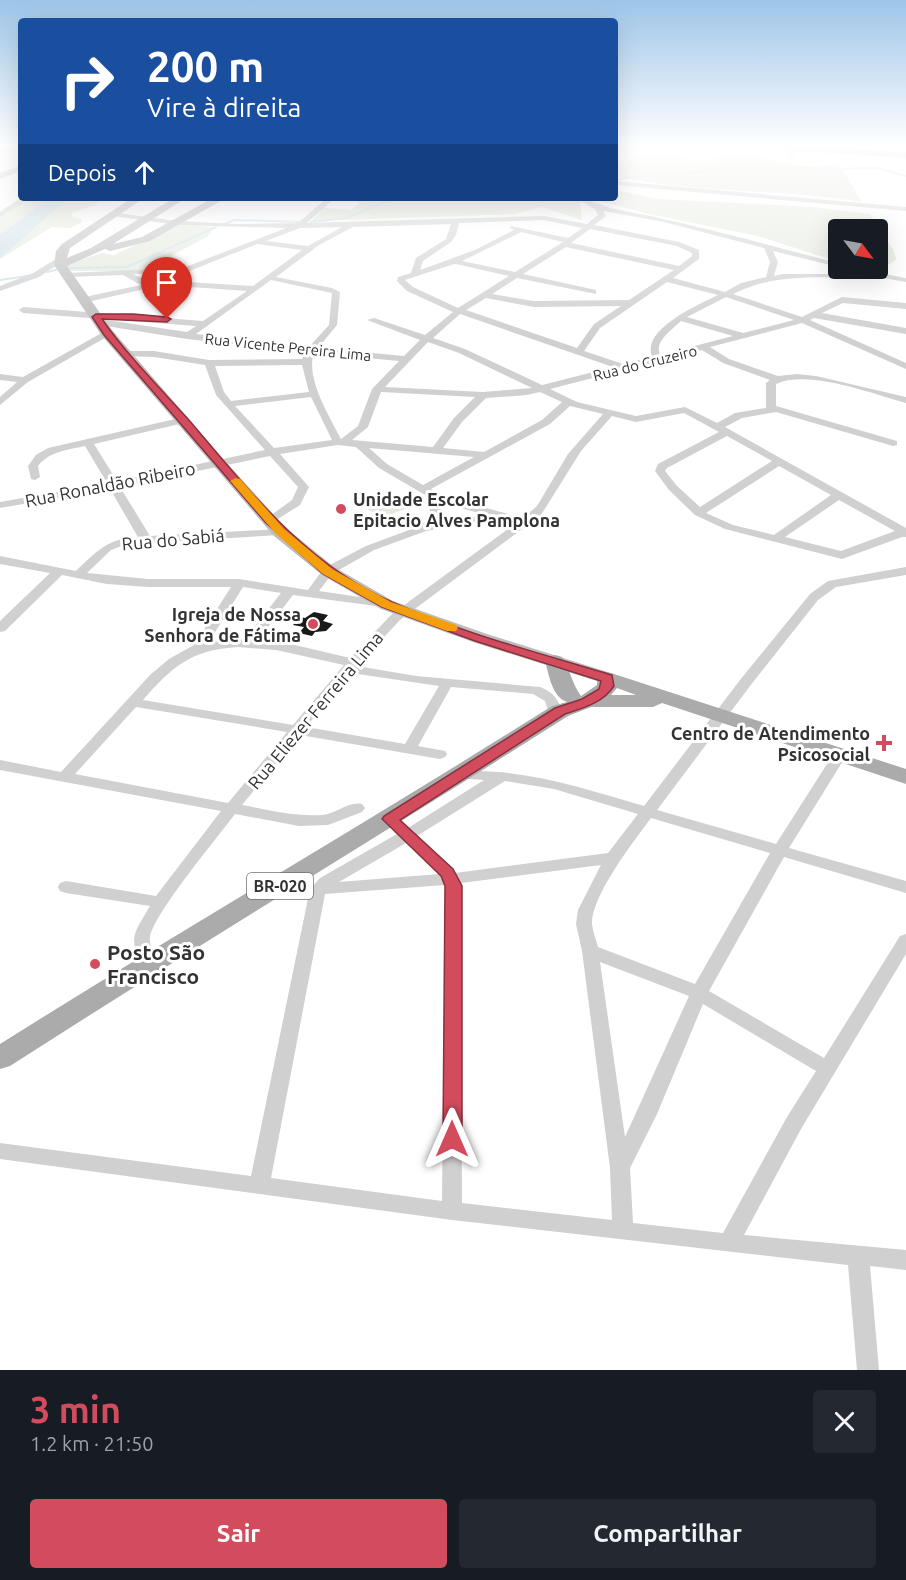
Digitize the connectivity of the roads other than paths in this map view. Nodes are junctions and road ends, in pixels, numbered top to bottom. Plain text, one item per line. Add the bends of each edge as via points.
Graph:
1 (118, 211) edge
2 (160, 211) edge
3 (198, 211) edge
4 (316, 211) edge
5 (599, 211) edge
6 (614, 211) edge
7 (113, 214) junction
8 (570, 214) dead end
9 (551, 218) junction
10 (147, 219) junction
11 (483, 220) junction
12 (455, 221) junction
13 (177, 223) junction
14 (300, 225) junction
15 (351, 225) junction
16 (589, 227) junction
17 (520, 229) junction
18 (644, 238) junction
19 (255, 242) junction
20 (567, 242) junction
21 (635, 244) dead end
22 (309, 248) junction
23 (768, 248) junction
24 (95, 250) junction
25 (626, 250) dead end
26 (617, 255) junction
27 (456, 261) junction
28 (828, 263) edge
29 (62, 267) junction
30 (680, 268) junction
31 (184, 270) junction
32 (124, 273) junction
33 (515, 275) junction
34 (414, 276) junction
35 (888, 276) edge
36 (667, 277) junction
37 (770, 277) junction
38 (891, 277) junction
39 (271, 278) junction
40 (906, 280) edge
41 (162, 283) junction
42 (148, 285) junction
43 (0, 289) edge
44 (253, 289) junction
45 (593, 292) dead end
46 (726, 294) junction
47 (485, 295) junction
48 (83, 300) junction
49 (632, 303) junction
50 (906, 306) edge
51 (23, 310) dead end
52 (459, 311) junction
53 (814, 315) junction
54 (679, 318) junction
55 (371, 320) dead end
56 (801, 321) junction
57 (101, 324) junction
58 (204, 324) junction
59 (906, 331) edge
60 (187, 336) junction
61 (743, 336) junction
62 (426, 339) junction
63 (866, 347) junction
64 (705, 348) junction
65 (310, 351) junction
66 (125, 353) junction
67 (578, 353) junction
68 (906, 355) edge
69 (657, 358) junction
70 (405, 359) junction
71 (306, 362) junction
72 (209, 363) junction
73 (906, 366) edge
74 (622, 368) junction
75 (0, 377) edge
76 (777, 379) junction
77 (25, 380) junction
78 (377, 389) junction
79 (543, 390) junction
80 (314, 394) junction
81 (483, 395) junction
82 (906, 400) edge
83 (0, 402) edge
84 (568, 402) junction
85 (228, 404) junction
86 (771, 408) junction
87 (609, 414) junction
88 (184, 420) junction
89 (722, 430) junction
90 (88, 442) junction
91 (347, 442) junction
92 (894, 443) dead end
93 (437, 449) junction
94 (272, 452) junction
95 (485, 455) junction
96 (779, 461) junction
97 (219, 463) junction
98 (35, 477) dead end
99 (112, 485) junction
100 (428, 492) junction
101 (838, 495) junction
102 (453, 504) junction
103 (0, 505) edge
104 (699, 513) junction
105 (500, 516) junction
106 (464, 522) junction
107 (525, 522) junction
108 (275, 526) junction
109 (424, 528) junction
110 (905, 533) edge
111 (145, 538) junction
112 (775, 538) junction
113 (0, 560) edge
114 (328, 571) junction
115 (906, 571) edge
116 (58, 572) junction
117 (78, 575) junction
118 (239, 583) junction
119 (290, 590) junction
120 (312, 593) junction
121 (387, 605) junction
122 (405, 611) junction
123 (0, 628) edge
124 (250, 641) junction
125 (199, 648) junction
126 (555, 661) junction
127 (350, 666) junction
128 (607, 678) junction
129 (447, 684) junction
130 (132, 702) junction
131 (673, 702) junction
132 (568, 706) junction
133 (719, 717) junction
134 (297, 732) junction
135 (409, 749) junction
136 (440, 754) dead end
137 (839, 756) junction
138 (0, 765) edge
139 (460, 775) junction
140 (503, 775) junction
141 (906, 777) edge
142 (63, 778) junction
143 (357, 808) dead end
144 (231, 809) junction
145 (647, 811) junction
146 (399, 827) junction
147 (779, 851) junction
148 (613, 858) junction
149 (452, 879) junction
150 (66, 887) dead end
151 (906, 887) edge
152 (318, 889) junction
153 (160, 902) junction
154 (906, 940) edge
155 (590, 951) junction
156 (150, 963) junction
157 (699, 993) junction
158 (7, 1052) edge
159 (827, 1069) junction
160 (0, 1151) edge
161 (620, 1168) junction
162 (259, 1186) junction
163 (452, 1211) junction
164 (623, 1231) junction
165 (729, 1243) junction
166 (858, 1255) junction
167 (906, 1260) edge
168 (868, 1370) edge

1 - 7 main road
2 - 10 main road
3 - 13 main road
4 - 14 street
5 - 16 street via 602,216
6 - 23 street
7 - 10 street
7 - 29 main road via 66,246
8 - 9 street
9 - 11 street
9 - 16 street
10 - 13 street
10 - 24 main road
11 - 12 street
11 - 17 street
12 - 15 street
12 - 34 street via 450,239 418,262
13 - 14 street
13 - 24 main road via 140,241
14 - 15 street
14 - 19 street
15 - 22 street
16 - 18 street
16 - 20 street
17 - 20 street
17 - 27 street
18 - 21 street
18 - 30 street via 687,246 697,255
19 - 22 street
19 - 31 street
20 - 26 street
20 - 33 street
22 - 39 street
23 - 28 street
23 - 37 street via 774,262
24 - 29 main road
25 - 26 street
26 - 30 street
26 - 36 street
27 - 33 street
27 - 34 street
29 - 32 street
29 - 43 street
29 - 48 main road
30 - 36 street
31 - 32 street
31 - 41 street
32 - 42 street
33 - 45 street
33 - 47 street
34 - 52 street via 401,281
35 - 38 street
36 - 46 street
36 - 49 street
37 - 38 street
37 - 46 street
38 - 40 street
39 - 44 street
39 - 65 street via 336,292 333,325
41 - 42 street
41 - 44 street
42 - 48 street
44 - 58 street
46 - 54 street
46 - 56 street
47 - 49 street via 534,304
47 - 52 street
48 - 57 main road
49 - 67 street via 597,326
50 - 53 street, Rua do Cruzeiro via 842,300
51 - 57 street
52 - 62 street
52 - 67 street
53 - 56 street, Rua do Cruzeiro
53 - 59 street
54 - 61 street
54 - 69 street via 655,342
55 - 62 street
56 - 61 street, Rua do Cruzeiro
56 - 63 street
57 - 58 street via 147,317
57 - 60 street, Rua Vicente Pereira Lima
57 - 66 main road
57 - 77 street
58 - 60 street
60 - 65 street, Rua Vicente Pereira Lima
61 - 64 street, Rua do Cruzeiro
62 - 70 street
62 - 79 street via 485,360
63 - 68 street
63 - 73 street
64 - 69 street, Rua do Cruzeiro
64 - 76 street via 720,359
65 - 70 street, Rua Vicente Pereira Lima
65 - 71 street
66 - 72 street
66 - 88 main road
67 - 74 street
69 - 74 street, Rua do Cruzeiro
70 - 78 street
71 - 72 street
71 - 80 street
72 - 85 street via 219,393
74 - 79 street, Rua do Cruzeiro
75 - 77 street
76 - 82 street via 814,378
76 - 86 street via 770,386
77 - 83 street
78 - 81 street, Rua do Cruzeiro
78 - 91 street via 363,427
79 - 81 street, Rua do Cruzeiro
79 - 84 street
80 - 85 street
80 - 91 street
81 - 93 street
84 - 87 street
84 - 95 street via 546,422
85 - 94 street
86 - 89 street via 739,415
86 - 92 street
87 - 89 street via 636,419 683,410
87 - 107 street, Rua Eliezer Ferreira Lima via 576,450 548,500
88 - 90 street
88 - 97 main road
89 - 96 street
89 - 104 street via 660,468 673,488
90 - 98 street via 40,457 33,466
90 - 99 street
91 - 93 street, Rua Ronaldão Ribeiro
91 - 94 street, Rua Ronaldão Ribeiro
91 - 100 street
93 - 95 street, Rua Ronaldão Ribeiro
94 - 97 street, Rua Ronaldão Ribeiro
94 - 108 street via 304,490
95 - 100 street
96 - 101 street
96 - 104 street
97 - 99 street, Rua Ronaldão Ribeiro
97 - 108 main road
99 - 103 street, Rua Ronaldão Ribeiro
99 - 111 street
100 - 102 street
100 - 109 street via 436,513
101 - 110 street
101 - 112 street
102 - 105 street
102 - 106 street via 462,512
104 - 112 street via 719,525
105 - 106 street
105 - 107 street
106 - 109 street
107 - 122 street, Rua Eliezer Ferreira Lima
108 - 111 street, Rua do Sabiá
108 - 114 main road
109 - 114 street via 370,548
110 - 112 street via 842,555
111 - 117 street, Rua do Sabiá via 113,544
113 - 116 street
114 - 120 street
114 - 121 main road
115 - 133 street via 839,582 821,590
116 - 117 street
116 - 123 street
117 - 118 street via 128,582
118 - 119 street
118 - 125 street
119 - 120 street
119 - 124 street
120 - 121 street
121 - 122 main road
122 - 126 main road
122 - 127 street, Rua Eliezer Ferreira Lima
124 - 125 street
124 - 127 street
125 - 130 street via 166,668
126 - 128 main road
126 - 132 main road
127 - 129 street
127 - 134 street, Rua Eliezer Ferreira Lima
128 - 131 main road, BR-020
128 - 132 main road, BR-020 via 604,692
129 - 132 street via 535,690 554,703
129 - 135 street
130 - 134 street
130 - 142 street
131 - 132 main road, BR-020 via 623,700
131 - 133 main road, BR-020
132 - 139 main road, BR-020
133 - 137 main road, BR-020
133 - 145 street
134 - 135 street
134 - 144 street, Rua Eliezer Ferreira Lima
135 - 136 street
137 - 141 main road, BR-020
137 - 147 street
138 - 142 street
139 - 140 street
139 - 146 main road, BR-020
140 - 145 street
140 - 146 street
142 - 144 street
143 - 144 street via 341,817 315,821
144 - 153 street, Rua Eliezer Ferreira Lima
145 - 147 street
145 - 148 street
146 - 149 street
146 - 152 street
146 - 156 main road, BR-020
147 - 151 street
147 - 157 street
148 - 149 street
148 - 155 street via 586,910 584,924
149 - 152 street
149 - 163 street
150 - 153 street
152 - 162 street
153 - 156 street, Rua Eliezer Ferreira Lima via 142,935 142,948
154 - 159 street
155 - 157 street
155 - 161 street
156 - 158 main road, BR-020
157 - 159 street
157 - 161 street
159 - 165 street
160 - 162 street
161 - 164 street
162 - 163 street
163 - 164 street
164 - 165 street
165 - 166 street
166 - 167 street
166 - 168 street

